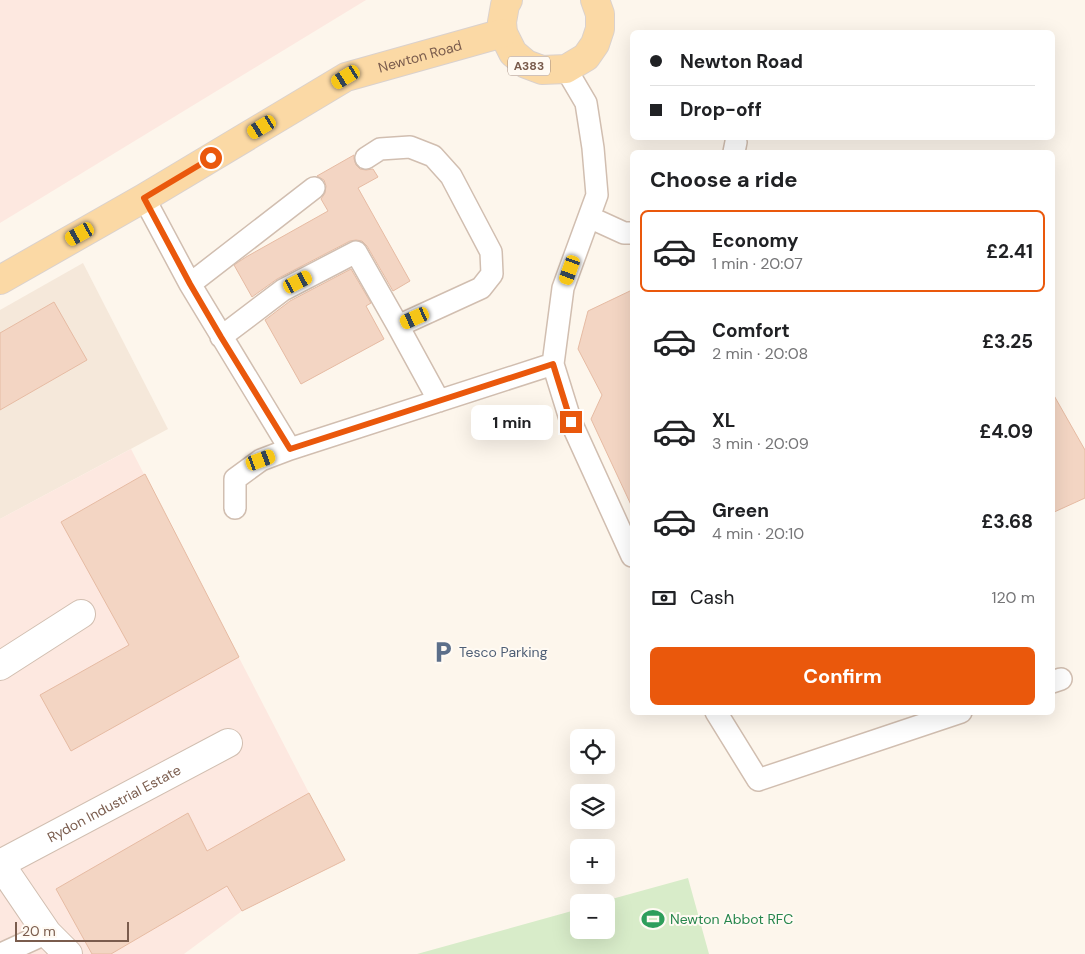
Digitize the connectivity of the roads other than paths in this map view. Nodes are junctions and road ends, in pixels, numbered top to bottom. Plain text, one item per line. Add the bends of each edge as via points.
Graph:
1 (508, 0) edge
2 (595, 0) edge
3 (503, 33) junction
4 (566, 69) junction
5 (366, 158) dead end
6 (314, 188) dead end
7 (144, 198) junction
8 (590, 217) junction
9 (630, 233) edge
10 (0, 280) edge
11 (190, 284) junction
12 (398, 326) junction
13 (221, 337) junction
14 (553, 364) junction
15 (439, 402) junction
16 (290, 449) junction
17 (236, 508) dead end
18 (630, 552) edge
19 (81, 614) dead end
20 (0, 666) edge
21 (718, 715) edge
22 (952, 715) edge
23 (228, 743) dead end
24 (0, 864) edge
25 (47, 933) junction
26 (1, 954) edge
27 (68, 954) edge

1 - 3 main road via 502,22
2 - 4 main road, A383 via 600,14 595,44 586,57
3 - 4 main road, A383 via 514,53 526,64 542,70
3 - 7 main road, Newton Road via 346,77
4 - 8 lane via 586,103 597,195
5 - 12 lane via 380,150 410,147 433,156 451,176 491,252 492,274 481,288
6 - 11 lane
7 - 10 main road, Newton Road
7 - 11 lane
8 - 9 lane
8 - 14 lane via 563,288
11 - 13 lane
12 - 13 lane via 356,252 283,290
12 - 15 lane
13 - 16 lane
14 - 15 lane
14 - 18 lane via 571,422
15 - 16 lane
16 - 17 lane via 261,460 235,479
19 - 20 street
21 - 22 lane via 758,780
23 - 24 street, Rydon Industrial Estate
24 - 25 street, Rydon Industrial Estate
25 - 26 lane
25 - 27 street, Rydon Industrial Estate

